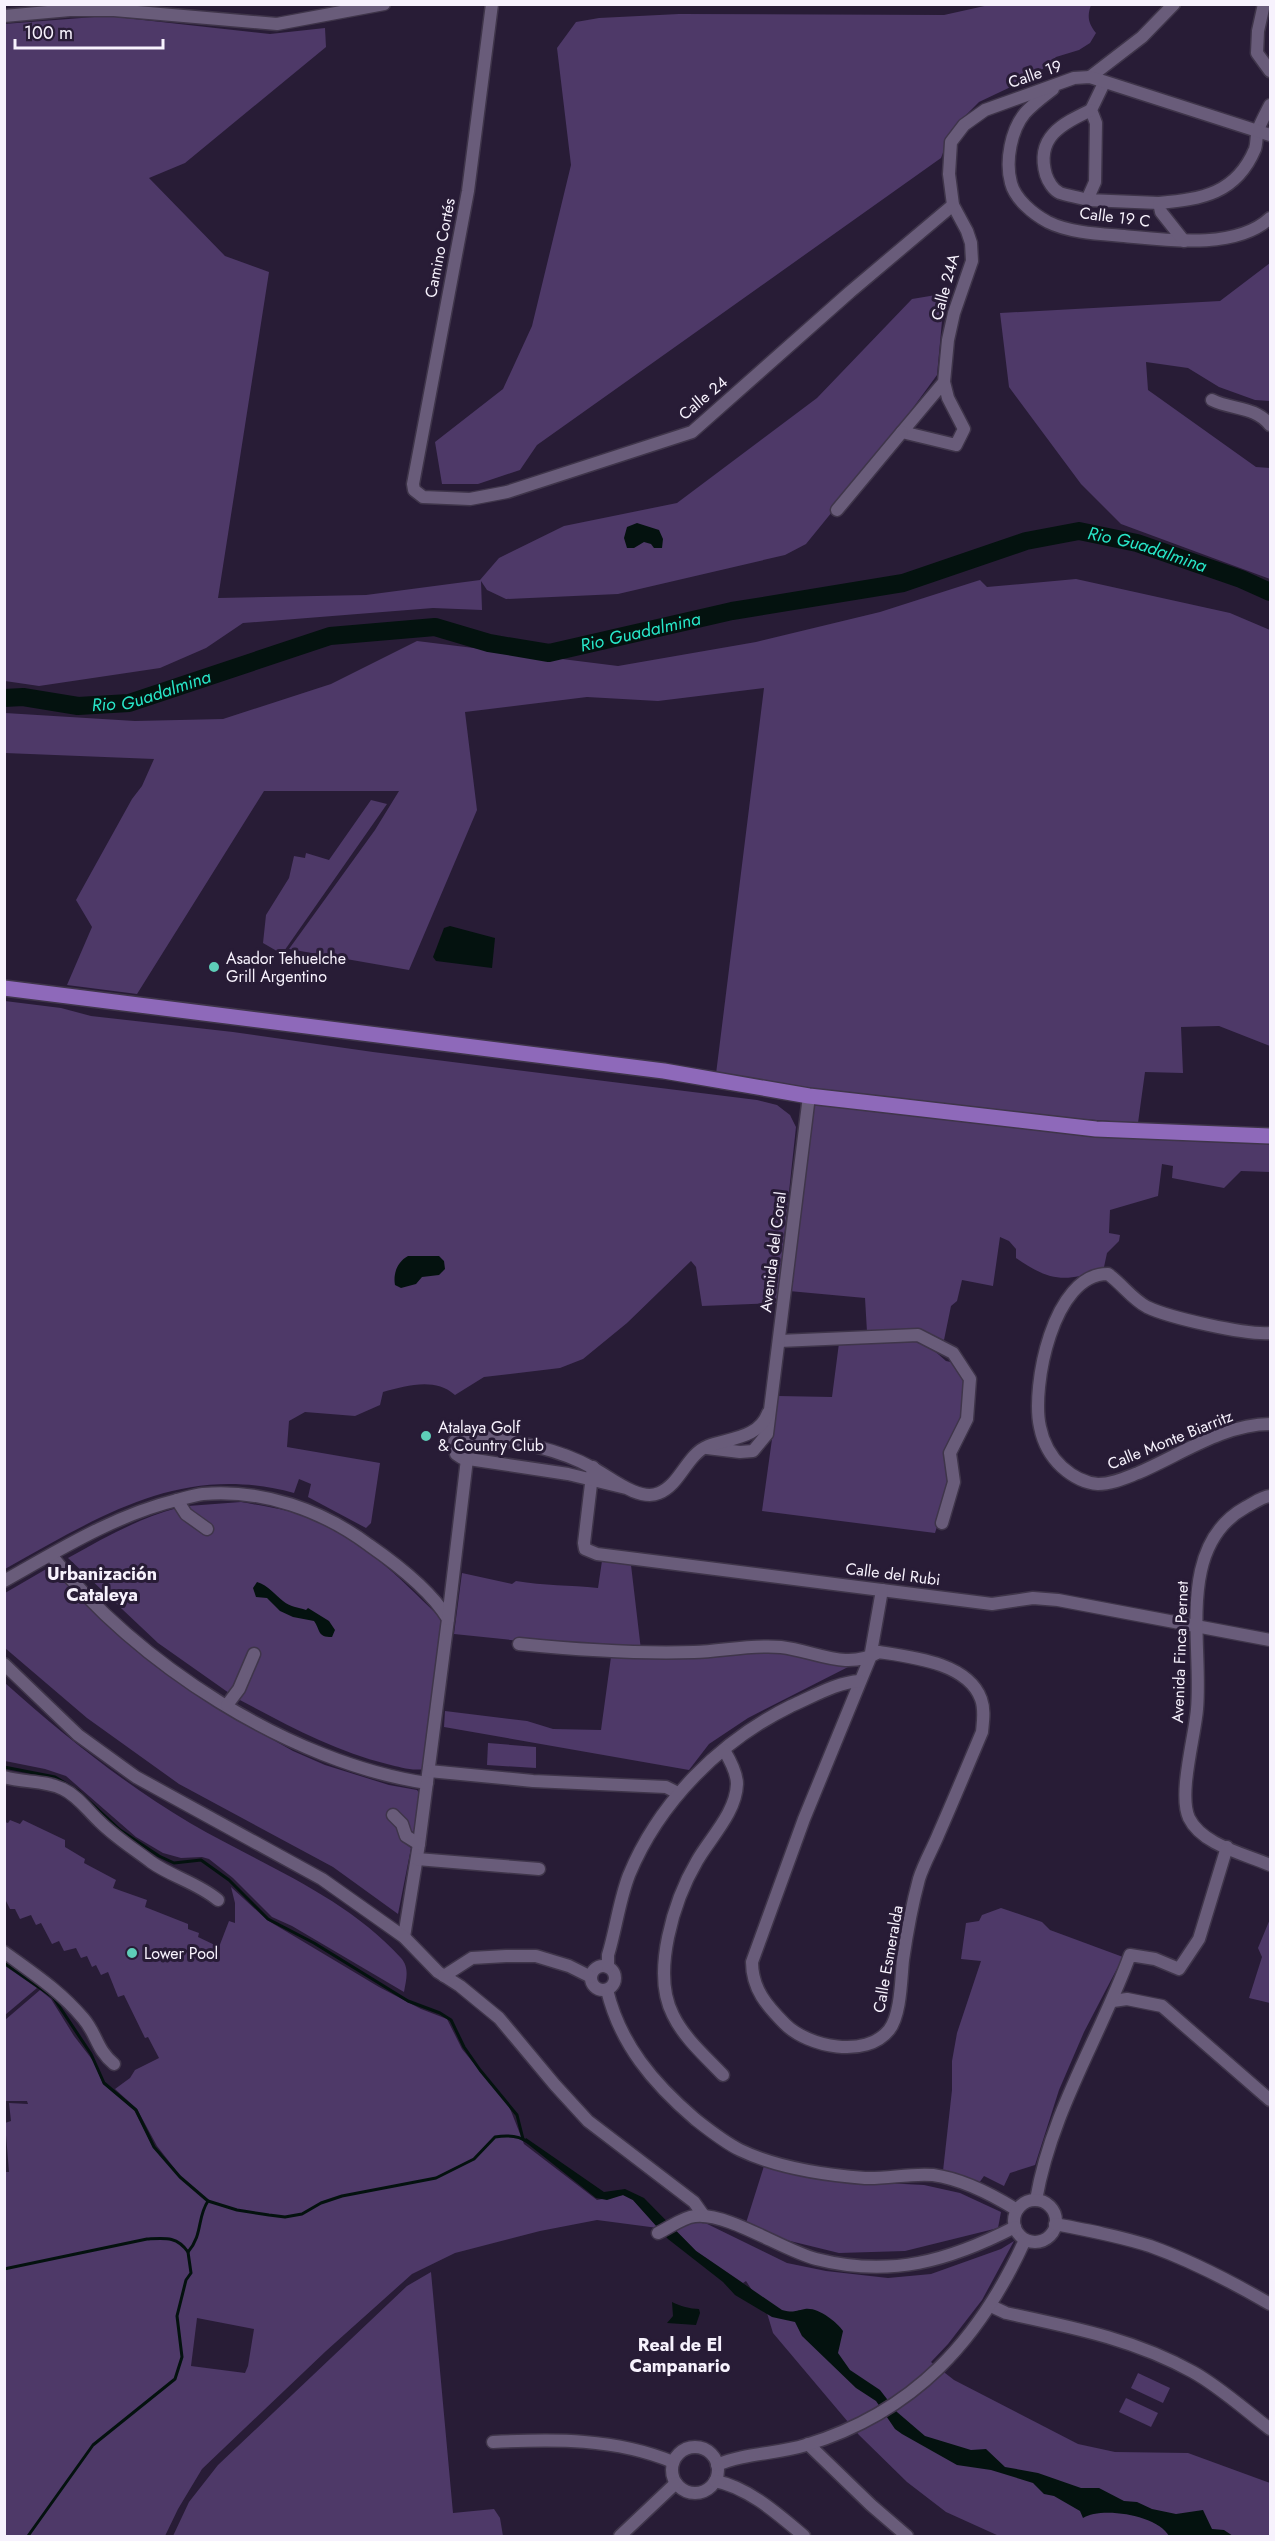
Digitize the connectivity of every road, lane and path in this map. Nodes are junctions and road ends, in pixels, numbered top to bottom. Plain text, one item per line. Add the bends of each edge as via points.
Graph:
1 (384, 4) edge
2 (492, 4) edge
3 (1174, 4) edge
4 (1264, 4) edge
5 (82, 8) edge
6 (7, 12) edge
7 (1270, 70) edge
8 (1090, 77) junction
9 (1104, 83) junction
10 (1056, 86) junction
11 (1270, 105) edge
12 (1091, 110) junction
13 (1257, 132) junction
14 (1270, 135) edge
15 (1095, 182) junction
16 (1087, 200) junction
17 (1110, 201) junction
18 (1159, 203) junction
19 (953, 205) junction
20 (1270, 218) edge
21 (1184, 241) junction
22 (944, 382) junction
23 (1212, 400) dead end
24 (1270, 425) edge
25 (902, 432) junction
26 (417, 494) joint
27 (837, 510) dead end
28 (4, 988) edge
29 (809, 1096) junction
30 (1270, 1136) edge
31 (1270, 1333) edge
32 (779, 1341) junction
33 (1270, 1424) edge
34 (467, 1459) junction
35 (592, 1473) junction
36 (1270, 1496) edge
37 (177, 1500) junction
38 (942, 1523) dead end
39 (207, 1529) dead end
40 (51, 1555) junction
41 (4, 1581) edge
42 (882, 1590) junction
43 (448, 1619) junction
44 (1197, 1626) junction
45 (1270, 1640) edge
46 (519, 1644) dead end
47 (254, 1654) dead end
48 (870, 1658) junction
49 (4, 1664) edge
50 (860, 1681) junction
51 (227, 1705) junction
52 (724, 1750) junction
53 (4, 1777) edge
54 (428, 1777) junction
55 (678, 1793) junction
56 (393, 1815) dead end
57 (420, 1844) junction
58 (1227, 1847) junction
59 (417, 1859) junction
60 (1270, 1864) edge
61 (539, 1869) dead end
62 (218, 1900) dead end
63 (404, 1937) junction
64 (4, 1952) edge
65 (608, 1967) junction
66 (444, 1976) junction
67 (591, 1977) junction
68 (607, 1990) junction
69 (1113, 2001) junction
70 (114, 2064) dead end
71 (723, 2075) dead end
72 (1270, 2100) edge
73 (1035, 2200) junction
74 (1017, 2210) junction
75 (704, 2216) junction
76 (1055, 2224) junction
77 (1015, 2227) junction
78 (658, 2233) dead end
79 (1025, 2240) junction
80 (1270, 2304) edge
81 (991, 2306) junction
82 (1270, 2429) edge
83 (493, 2442) dead end
84 (808, 2444) junction
85 (673, 2462) junction
86 (717, 2465) junction
87 (716, 2481) junction
88 (676, 2484) junction
89 (620, 2536) edge
90 (804, 2536) edge
91 (907, 2536) edge

1 - 5 street via 277,24
2 - 26 street, Camino Cortés via 468,191 424,390 413,484
3 - 8 street via 1142,37
4 - 7 street via 1257,53
5 - 6 street
8 - 9 street
8 - 10 street, Calle 19 via 1074,78
9 - 12 street
9 - 13 street
10 - 19 street, Calle 19 via 1002,102 964,125 951,142 949,154
10 - 21 street, Calle 19 C via 1024,113 1012,135 1011,183 1021,202 1048,222 1089,233
11 - 13 street
12 - 15 street via 1096,123
12 - 16 street via 1053,133 1046,143 1043,160 1048,181 1058,192
13 - 14 street
13 - 18 street via 1255,148 1239,175 1219,190 1197,199
15 - 16 street
15 - 17 street
16 - 17 street
17 - 18 street
18 - 21 street via 1161,212
19 - 22 street, Calle 24A via 969,237 972,261 954,313
19 - 26 street, Calle 24 via 692,432 507,492 470,499
20 - 21 street, Calle 19 C via 1246,233
22 - 25 street
22 - 25 street, Calle 24A via 964,429 956,444
23 - 24 street via 1256,412
25 - 27 street
28 - 29 main road via 664,1071
29 - 30 main road via 1096,1130
29 - 32 street, Avenida del Coral
31 - 33 street, Calle Monte Biarritz via 1249,1333 1163,1313 1146,1306 1108,1274 1100,1274 1071,1293 1060,1309 1042,1363 1038,1403 1039,1425 1055,1461 1075,1477 1098,1484 1127,1477 1239,1429
32 - 35 street, Avenida del Coral via 768,1413 765,1422 748,1436 704,1448 659,1493 650,1495 626,1488
32 - 38 street via 918,1335 953,1353 970,1379 967,1419 950,1453 954,1482
34 - 35 street via 568,1474
34 - 35 street via 459,1457 453,1446 456,1439 466,1434 535,1444
34 - 43 street
35 - 42 street, Calle del Rubi via 585,1549 597,1554
36 - 44 street, Avenida Finca Pernet via 1234,1513 1206,1552 1199,1569
37 - 39 street via 186,1514
37 - 40 street via 149,1507
37 - 43 street via 202,1494 258,1495 319,1515 345,1527 381,1554 442,1608
40 - 41 street
40 - 51 street via 72,1582 115,1623 176,1673
42 - 44 street, Calle del Rubi via 992,1604 1033,1598 1059,1600
42 - 48 street, Calle Esmeralda
43 - 54 street
44 - 45 street, Calle del Rubi
44 - 58 street, Avenida Finca Pernet via 1197,1709 1186,1786 1189,1817 1203,1835
46 - 48 street via 625,1653 775,1646 844,1661
47 - 51 street via 239,1689
48 - 50 street, Calle Esmeralda
48 - 50 street, Calle Esmeralda via 879,1652 945,1667 962,1677 981,1698 984,1711 982,1732 920,1877 893,2023 879,2039 838,2048 807,2040 771,2010 757,1990 752,1962
49 - 63 street via 78,1734 136,1777 322,1879
50 - 52 street via 812,1696 770,1716
51 - 54 street via 316,1752 351,1764
52 - 55 street
52 - 71 street via 737,1783 734,1801 684,1886 674,1915 664,1982 672,2014 681,2029
53 - 62 street via 63,1789 151,1861
54 - 55 street via 666,1787
54 - 57 street
55 - 65 street via 652,1829 629,1877
56 - 57 street via 406,1836
57 - 59 street
58 - 60 street, Avenida Finca Pernet
58 - 69 street via 1199,1939 1179,1969 1155,1959 1130,1955
59 - 61 street
59 - 63 street
63 - 66 street
64 - 70 street via 67,2000 86,2022 102,2054
65 - 67 street via 596,1968
65 - 68 street via 615,1977
66 - 67 street via 472,1958 536,1956
66 - 75 street via 499,2018 588,2121 694,2202
67 - 68 street via 595,1988
68 - 74 street via 612,2010 639,2063 705,2127 740,2150 773,2161 866,2178 933,2175 957,2181
69 - 72 street via 1127,1999 1162,2006
69 - 73 street via 1072,2083
73 - 74 street
73 - 76 street via 1052,2209
74 - 77 street
75 - 77 street via 816,2259 864,2265 931,2262 980,2246
75 - 78 street via 693,2216
76 - 79 street via 1047,2238
76 - 80 street via 1117,2236 1160,2250
77 - 79 street
79 - 81 street
81 - 82 street via 1006,2313 1104,2334 1150,2350 1195,2373
81 - 84 street via 952,2355 900,2400 868,2420
83 - 85 street via 572,2440 621,2447
84 - 86 street
84 - 91 street
85 - 86 street via 680,2452 696,2447 712,2454
85 - 88 street
86 - 87 street
87 - 88 street via 704,2492 694,2493
87 - 90 street via 729,2483 762,2503
88 - 89 street

